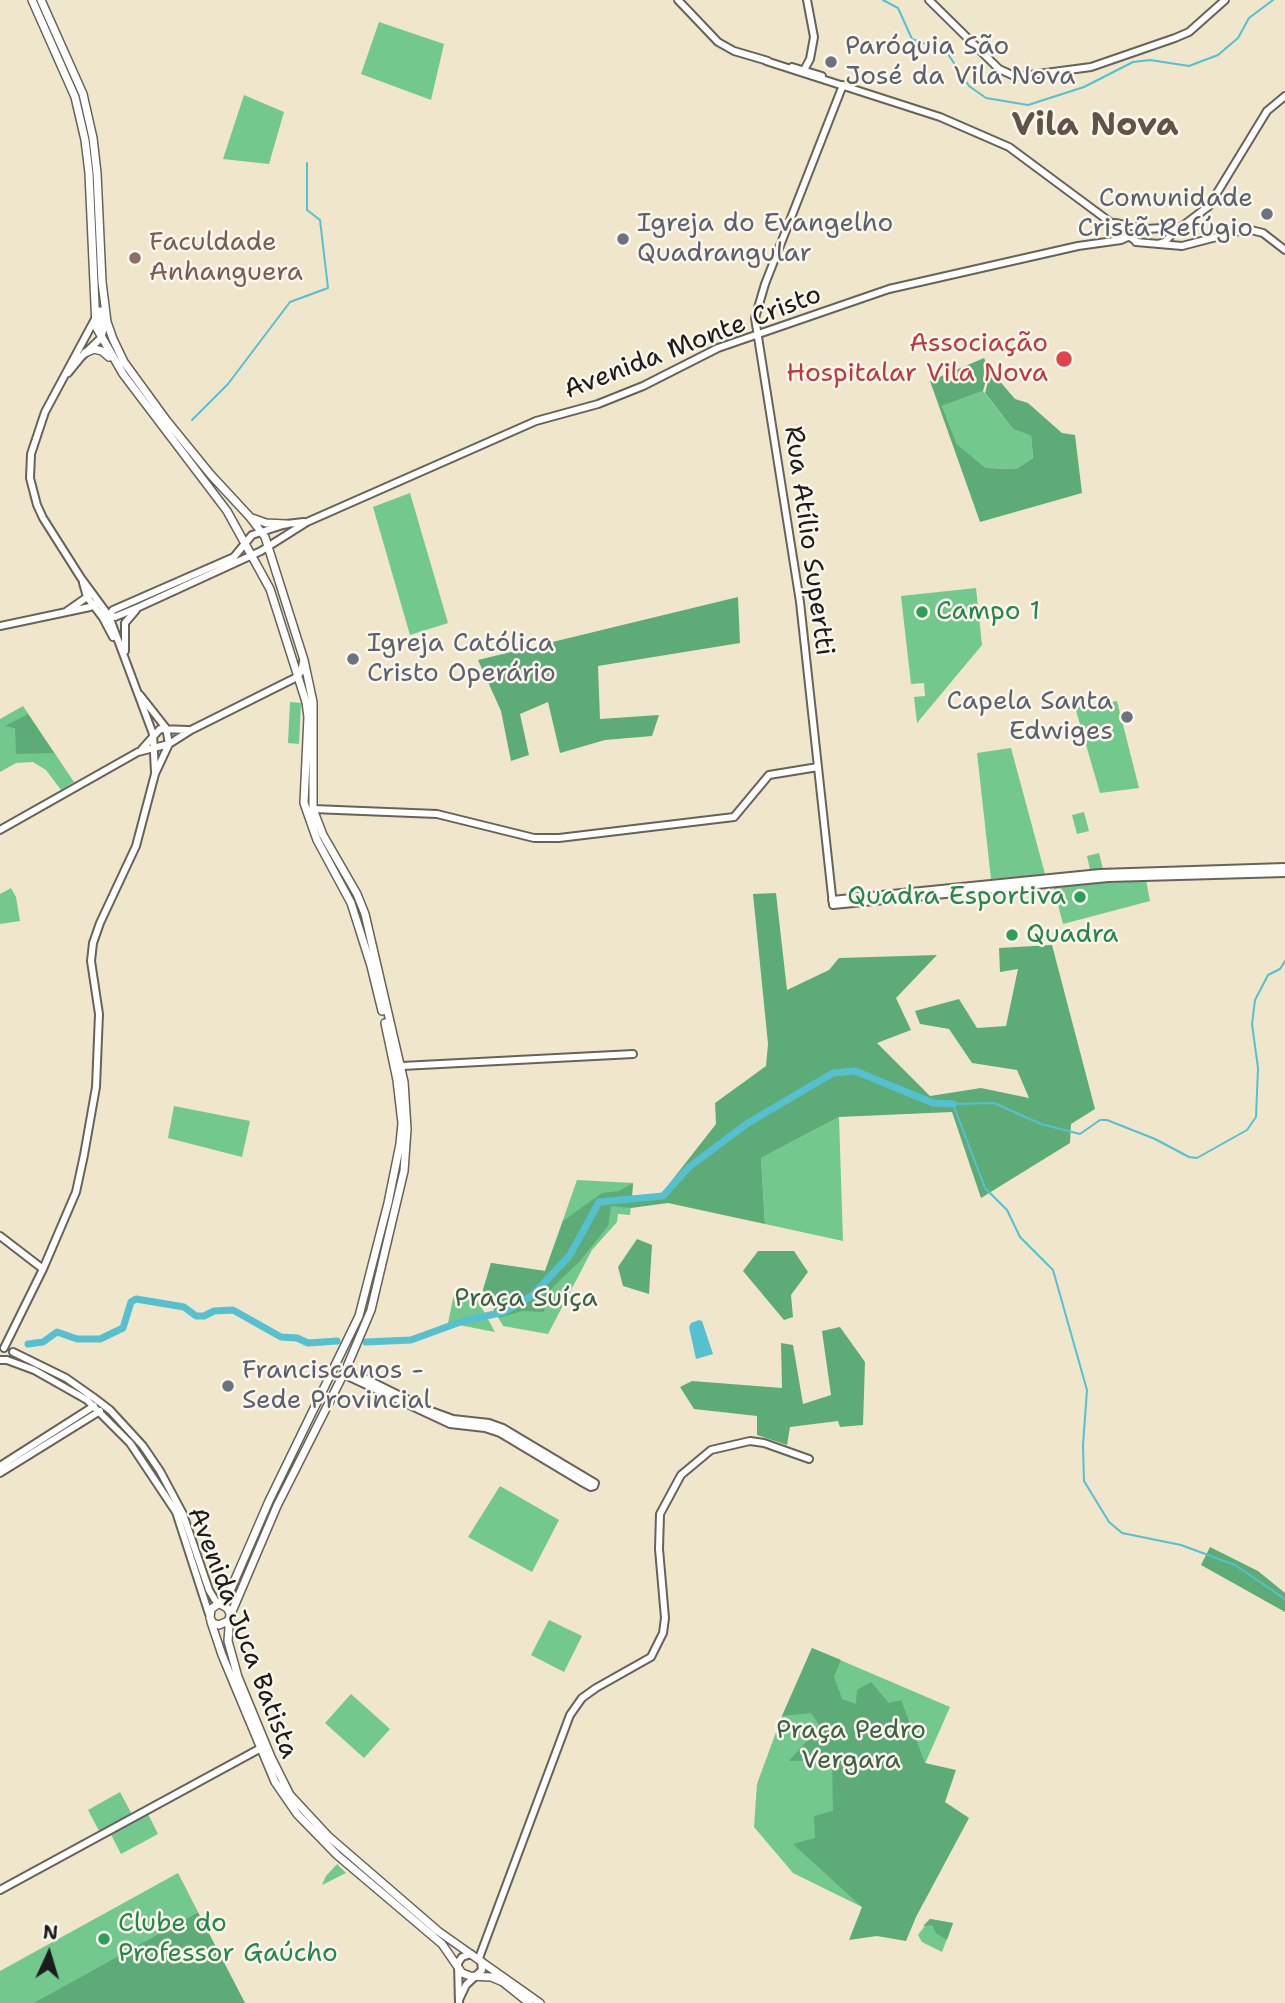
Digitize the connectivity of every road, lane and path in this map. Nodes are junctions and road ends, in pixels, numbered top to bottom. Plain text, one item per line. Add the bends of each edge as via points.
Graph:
1 (32, 0) edge
2 (41, 0) edge
3 (678, 0) edge
4 (807, 0) edge
5 (929, 0) edge
6 (1225, 0) edge
7 (810, 59) junction
8 (806, 73) junction
9 (818, 75) junction
10 (841, 85) junction
11 (1285, 96) edge
12 (91, 204) junction
13 (1103, 218) junction
14 (1265, 224) dead end
15 (1185, 226) junction
16 (1146, 229) junction
17 (1159, 230) junction
18 (100, 231) junction
19 (1263, 233) junction
20 (1129, 237) junction
21 (1169, 237) junction
22 (1137, 242) junction
23 (1106, 243) junction
24 (1158, 244) junction
25 (93, 246) junction
26 (1175, 246) junction
27 (1285, 250) edge
28 (101, 272) junction
29 (102, 282) junction
30 (95, 319) junction
31 (756, 335) junction
32 (101, 338) junction
33 (85, 353) junction
34 (115, 362) junction
35 (65, 377) junction
36 (249, 516) junction
37 (307, 522) junction
38 (286, 524) junction
39 (263, 532) junction
40 (244, 543) junction
41 (267, 546) junction
42 (252, 555) junction
43 (95, 604) junction
44 (139, 607) junction
45 (66, 612) junction
46 (109, 616) junction
47 (0, 626) edge
48 (115, 641) junction
49 (125, 660) junction
50 (304, 660) junction
51 (299, 675) junction
52 (140, 695) junction
53 (166, 728) junction
54 (191, 730) junction
55 (153, 734) junction
56 (169, 744) junction
57 (155, 747) junction
58 (143, 750) junction
59 (155, 760) junction
60 (818, 766) junction
61 (155, 774) junction
62 (313, 809) junction
63 (0, 830) edge
64 (1285, 867) edge
65 (1285, 873) edge
66 (1016, 884) junction
67 (356, 903) junction
68 (369, 941) junction
69 (634, 1054) dead end
70 (398, 1067) junction
71 (0, 1236) edge
72 (43, 1269) junction
73 (6, 1350) edge
74 (4, 1360) edge
75 (345, 1371) junction
76 (332, 1375) junction
77 (97, 1408) junction
78 (295, 1450) junction
79 (809, 1459) dead end
80 (298, 1462) junction
81 (0, 1471) edge
82 (570, 1472) dead end
83 (220, 1604) junction
84 (230, 1616) junction
85 (210, 1618) junction
86 (261, 1748) junction
87 (0, 1890) edge
88 (477, 1957) junction
89 (457, 1966) junction
90 (477, 1976) junction
91 (459, 2003) edge
92 (529, 2003) edge
93 (540, 2003) edge

1 - 12 main road via 75,97 85,140
2 - 18 main road via 83,94 93,138
3 - 8 main road via 718,42
4 - 7 main road via 814,37
5 - 6 main road via 999,69 1023,76 1091,67 1175,38 1189,32
7 - 8 main road
7 - 9 main road
8 - 9 main road
8 - 10 main road
9 - 10 main road
10 - 13 main road via 957,124 1009,147
10 - 31 main road, Rua Atílio Supertti via 765,284 755,318
11 - 15 main road via 1267,111 1215,198
12 - 18 main road via 94,225
12 - 25 main road
13 - 16 main road
13 - 20 main road
14 - 19 main road
15 - 17 main road
15 - 21 main road
16 - 17 main road
16 - 20 main road, Avenida Monte Cristo
17 - 21 main road
18 - 28 main road
19 - 26 main road, Avenida Monte Cristo via 1238,229
19 - 27 main road
20 - 22 main road
20 - 23 main road, Avenida Monte Cristo
21 - 24 main road
21 - 26 main road
22 - 23 main road, Avenida Monte Cristo
22 - 24 main road, Avenida Monte Cristo
23 - 31 main road, Avenida Monte Cristo via 911,283
24 - 26 main road, Avenida Monte Cristo
25 - 28 main road via 98,248
25 - 30 main road
28 - 29 main road
29 - 32 main road
29 - 36 main road via 108,328 124,362 211,475
30 - 32 main road
30 - 35 main road
31 - 37 main road, Avenida Monte Cristo via 703,355 634,390 537,421
31 - 60 main road, Rua Atílio Supertti via 800,601
32 - 33 main road
32 - 34 main road
33 - 34 main road via 102,351
33 - 35 main road
34 - 40 main road via 227,511
35 - 43 main road via 39,426 29,469 37,505
36 - 38 main road
36 - 39 main road
37 - 38 main road, Avenida Monte Cristo
37 - 41 main road, Avenida Monte Cristo
38 - 39 main road, Avenida Monte Cristo
39 - 40 main road, Avenida Monte Cristo
39 - 41 main road
40 - 42 main road
40 - 46 main road, Avenida Monte Cristo via 234,557 113,610
41 - 42 main road, Avenida Monte Cristo
41 - 50 main road
42 - 44 main road, Avenida Monte Cristo
42 - 51 main road via 273,596
43 - 45 main road
43 - 45 main road
43 - 46 main road
43 - 46 main road
43 - 48 main road
44 - 46 main road, Avenida Monte Cristo
44 - 49 main road via 125,623
45 - 47 main road
46 - 48 main road
46 - 49 main road
48 - 49 main road
49 - 52 main road
50 - 51 main road
50 - 62 main road via 314,713
51 - 54 main road
51 - 67 main road via 308,717 304,803 317,840
52 - 53 main road
52 - 55 main road
53 - 54 main road
53 - 55 main road
53 - 56 main road
54 - 56 main road
55 - 57 main road
55 - 58 main road
56 - 57 main road
56 - 61 main road
57 - 58 main road
57 - 59 main road
58 - 59 main road
58 - 63 main road
59 - 61 main road
60 - 62 main road via 769,775 734,817 559,838 534,838 437,814
60 - 66 main road, Rua Atílio Supertti via 832,902
61 - 72 main road via 136,846 93,943 91,961 99,1014 96,1087 76,1192
62 - 67 main road
64 - 66 main road via 1100,873
65 - 66 main road
67 - 68 main road
68 - 70 main road
68 - 70 main road
69 - 70 main road
70 - 75 main road via 407,1129 404,1171 371,1310
70 - 76 main road via 402,1123 396,1169 359,1316
71 - 72 main road
72 - 73 main road
73 - 74 main road via 1,1356
73 - 74 main road via 11,1358
73 - 83 main road, Avenida Juca Batista via 56,1373 93,1397 142,1446 183,1514 209,1590
74 - 77 main road, Avenida Juca Batista via 56,1381
75 - 76 main road
75 - 80 main road
75 - 82 main road via 450,1424 500,1433
76 - 78 main road
77 - 81 main road
77 - 85 main road, Avenida Juca Batista via 130,1443 176,1512
78 - 80 main road
78 - 83 main road via 227,1598
79 - 88 main road via 750,1441 711,1450 681,1475 660,1514 663,1633 651,1657 582,1698 570,1715
80 - 84 main road
83 - 84 main road, Avenida Juca Batista
83 - 85 main road via 211,1609
84 - 85 main road via 222,1625
84 - 88 main road, Avenida Juca Batista via 228,1642 238,1677 290,1795 328,1836 438,1931
85 - 86 main road, Avenida Juca Batista
86 - 87 main road
86 - 89 main road, Avenida Juca Batista via 281,1792 309,1828 442,1944
88 - 89 main road via 462,1957
88 - 90 main road via 482,1970
88 - 93 main road, Avenida Juca Batista
89 - 90 main road via 466,1975
89 - 91 main road
90 - 91 main road via 466,1985
90 - 92 main road via 503,1982

